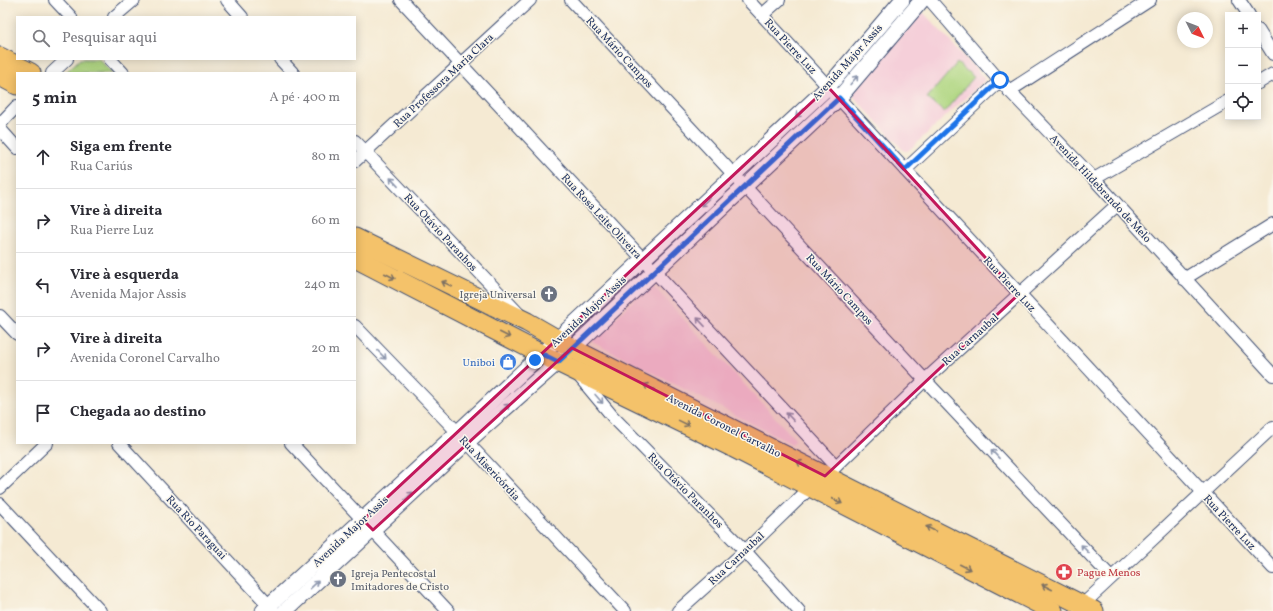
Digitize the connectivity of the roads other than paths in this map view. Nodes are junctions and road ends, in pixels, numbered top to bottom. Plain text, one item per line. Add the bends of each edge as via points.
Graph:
1 (55, 0) edge
2 (134, 0) edge
3 (227, 0) edge
4 (401, 0) edge
5 (530, 0) edge
6 (571, 0) edge
7 (748, 0) edge
8 (779, 0) edge
9 (902, 0) edge
10 (922, 0) edge
11 (930, 0) edge
12 (1150, 0) edge
13 (1240, 0) edge
14 (1247, 12) edge
15 (762, 15) junction
16 (70, 16) edge
17 (115, 16) edge
18 (241, 16) edge
19 (1261, 35) edge
20 (1273, 54) edge
21 (0, 57) edge
22 (66, 60) edge
23 (111, 60) edge
24 (281, 60) edge
25 (460, 64) junction
26 (29, 72) edge
27 (53, 72) edge
28 (122, 72) edge
29 (292, 72) edge
30 (1273, 74) edge
31 (0, 76) edge
32 (1000, 80) junction
33 (1261, 81) edge
34 (16, 84) edge
35 (828, 87) junction
36 (1009, 90) junction
37 (839, 98) junction
38 (1225, 103) edge
39 (16, 107) edge
40 (0, 124) edge
41 (0, 129) edge
42 (356, 142) edge
43 (16, 147) edge
44 (365, 152) junction
45 (356, 160) edge
46 (905, 170) junction
47 (734, 175) junction
48 (1094, 179) junction
49 (744, 186) junction
50 (1117, 205) junction
51 (1273, 224) edge
52 (356, 238) edge
53 (356, 259) edge
54 (643, 260) junction
55 (654, 272) junction
56 (1184, 279) junction
57 (1020, 294) junction
58 (0, 316) edge
59 (527, 322) junction
60 (356, 327) edge
61 (16, 333) edge
62 (564, 344) junction
63 (557, 362) junction
64 (1273, 376) edge
65 (926, 380) junction
66 (1273, 427) edge
67 (462, 438) junction
68 (46, 444) edge
69 (120, 444) edge
70 (292, 444) edge
71 (824, 476) junction
72 (0, 488) edge
73 (1202, 492) junction
74 (0, 504) edge
75 (368, 525) junction
76 (745, 551) junction
77 (1273, 568) edge
78 (1111, 577) junction
79 (269, 609) edge
80 (1084, 609) edge
81 (100, 611) edge
82 (285, 611) edge
83 (448, 611) edge
84 (625, 611) edge
85 (678, 611) edge
86 (799, 611) edge
87 (1053, 611) edge

1 - 16 street
2 - 17 street
3 - 18 street
4 - 25 street, Rua Rosa Leite Oliveira
5 - 25 street, Rua Professora Maria Clara
6 - 47 street, Rua Mário Campos
7 - 15 street, Rua Pierre Luz
8 - 15 street
9 - 35 street, Avenida Major Assis
37 -> 10 street, Avenida Major Assis
11 - 32 street, Avenida Hildebrando de Melo
12 - 36 street
13 - 14 street
15 - 35 street, Rua Pierre Luz
19 - 20 street
21 - 26 main road
22 - 27 street
23 - 28 street
24 - 29 street
25 - 44 street, Rua Professora Maria Clara
25 - 54 street, Rua Rosa Leite Oliveira
30 - 33 street
31 - 34 main road
32 - 36 street, Avenida Hildebrando de Melo
32 - 46 street
35 - 37 street, Rua Pierre Luz
35 -> 47 street, Avenida Major Assis
36 - 48 street, Avenida Hildebrando de Melo
37 - 46 street, Rua Pierre Luz
37 - 49 street, Avenida Major Assis
38 - 48 street
39 - 40 street
41 - 43 street
42 - 44 street, Rua Otávio Paranhos
44 - 45 street, Rua Professora Maria Clara
59 -> 44 street, Rua Otávio Paranhos
46 - 57 street, Rua Pierre Luz
47 - 49 street, Rua Mário Campos
47 -> 54 street, Avenida Major Assis
48 - 50 street, Avenida Hildebrando de Melo
49 - 55 street, Avenida Major Assis
49 - 65 street, Rua Mário Campos
50 - 56 street, Avenida Hildebrando de Melo
50 - 57 street, Rua Carnaubal
51 - 56 street
59 -> 52 main road, Avenida Coronel Carvalho
53 -> 63 main road, Avenida Coronel Carvalho
54 - 55 street, Rua Rosa Leite Oliveira
54 - 62 street, Avenida Major Assis
55 - 62 street, Avenida Major Assis
71 -> 55 street, Rua Rosa Leite Oliveira
56 - 64 street, Avenida Hildebrando de Melo
57 - 65 street, Rua Carnaubal
57 - 73 street, Rua Pierre Luz
58 - 61 street
59 - 62 main road, Avenida Coronel Carvalho
60 -> 67 street, Rua Misericórdia
62 - 63 street, Avenida Major Assis
71 -> 62 main road, Avenida Coronel Carvalho
63 - 67 street, Avenida Major Assis
63 -> 71 main road, Avenida Coronel Carvalho via 728,445
63 -> 76 street, Rua Otávio Paranhos
65 - 71 street, Rua Carnaubal
78 -> 65 street, Rua Mário Campos
66 - 73 street
67 - 75 street, Avenida Major Assis
67 - 84 street, Rua Misericórdia
68 - 72 street
69 - 79 street, Rua Rio Paraguai
70 - 75 street
71 - 76 street, Rua Carnaubal
80 -> 71 main road, Avenida Coronel Carvalho
71 -> 87 main road, Avenida Coronel Carvalho
73 - 77 street, Rua Pierre Luz
73 - 78 street
74 - 81 street
75 - 79 street, Avenida Major Assis
82 -> 75 street, Avenida Major Assis
75 - 83 street
76 - 85 street, Rua Carnaubal
76 - 86 street, Rua Otávio Paranhos
78 - 80 street

